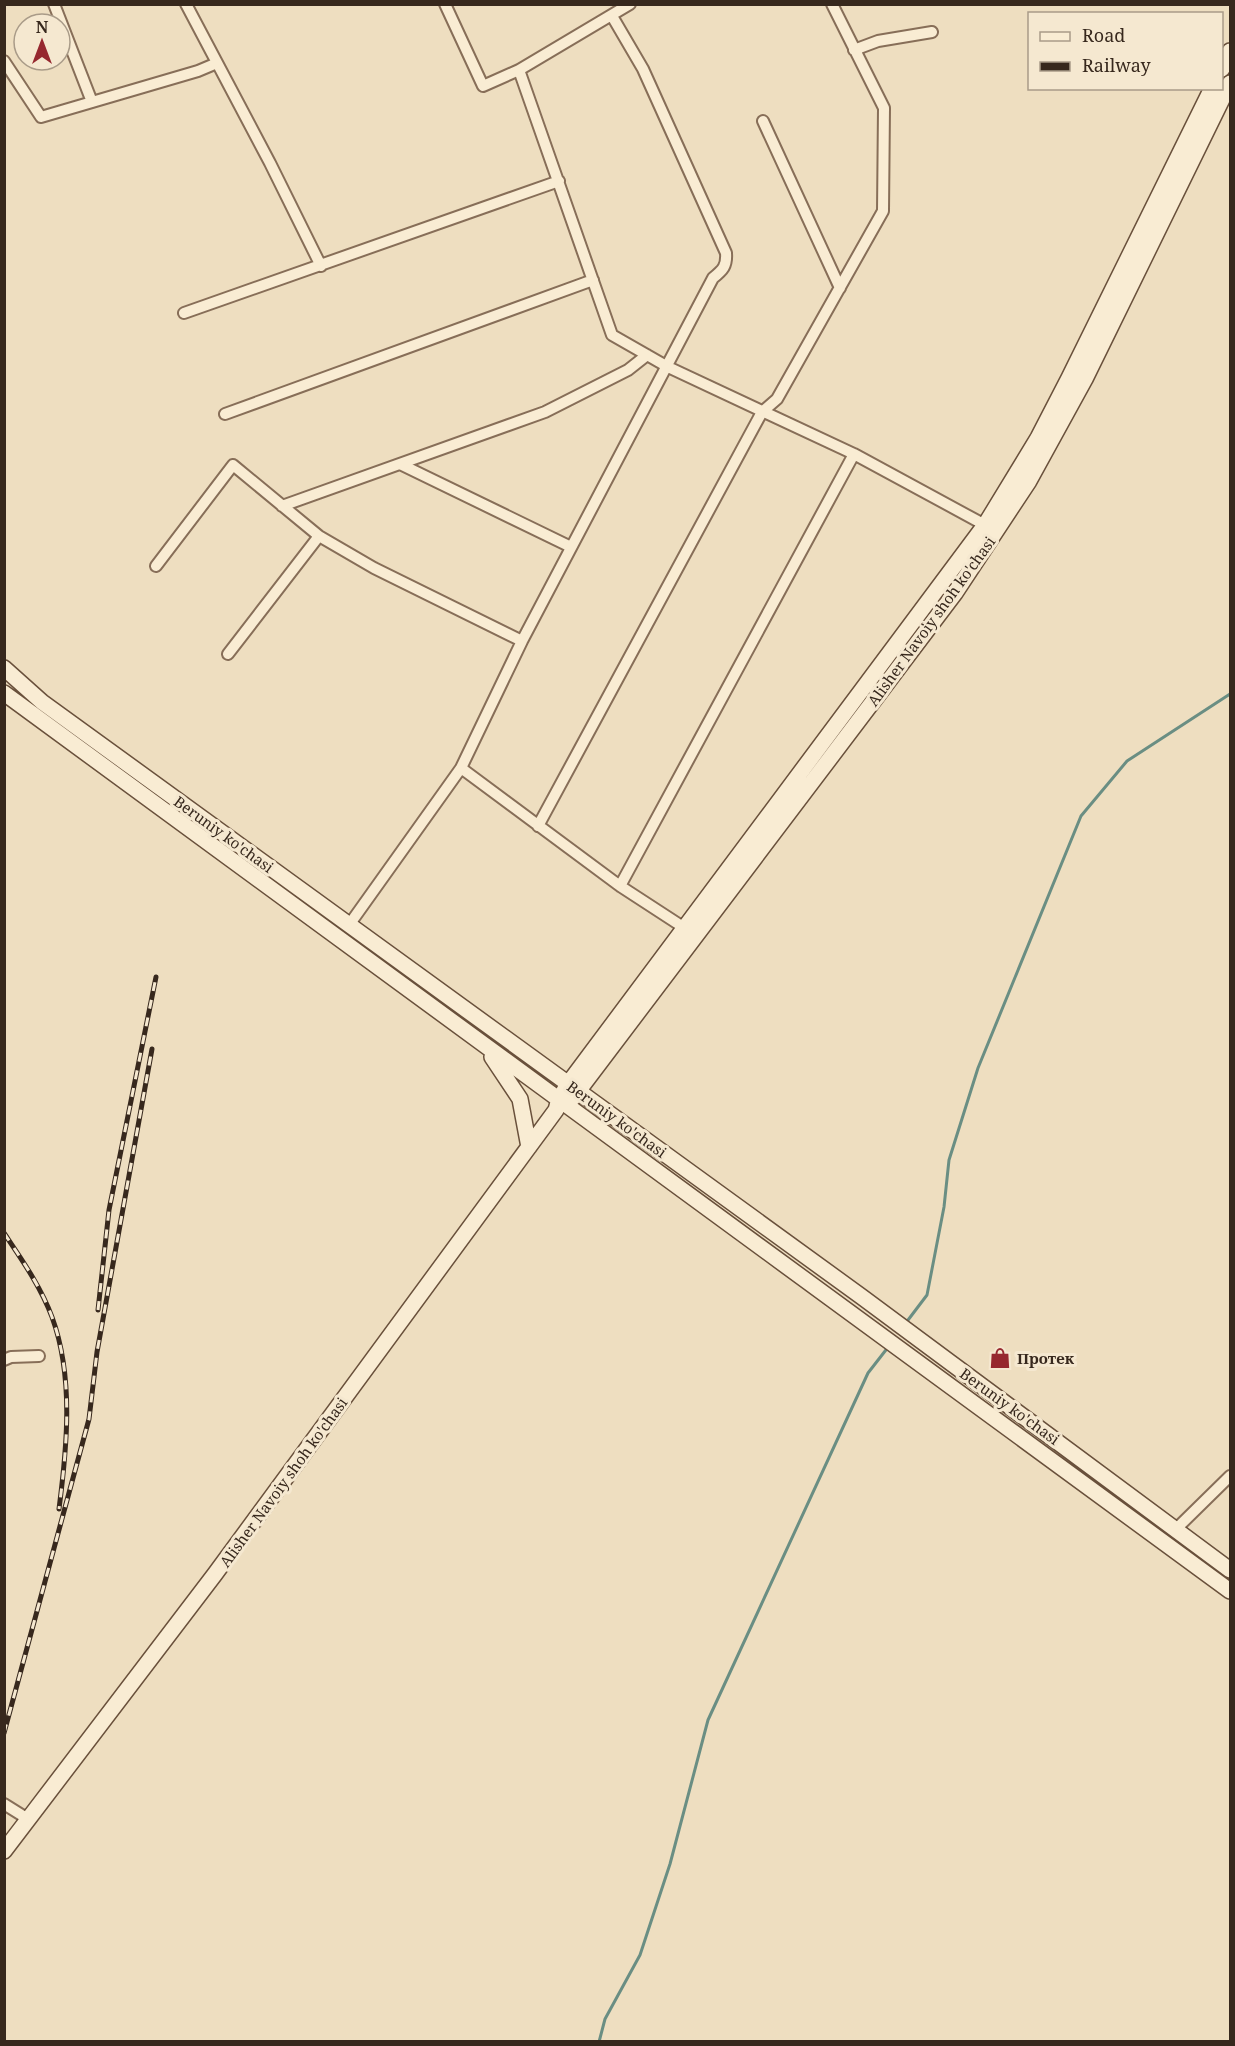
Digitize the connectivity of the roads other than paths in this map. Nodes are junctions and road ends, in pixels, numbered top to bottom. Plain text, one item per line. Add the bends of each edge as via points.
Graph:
1 (54, 4) edge
2 (186, 4) edge
3 (445, 4) edge
4 (630, 4) edge
5 (832, 4) edge
6 (612, 16) junction
7 (932, 32) dead end
8 (854, 50) junction
9 (1230, 51) edge
10 (4, 61) edge
11 (217, 63) junction
12 (1223, 65) edge
13 (519, 70) junction
14 (1230, 83) edge
15 (1211, 90) edge
16 (92, 102) junction
17 (763, 121) dead end
18 (559, 181) junction
19 (321, 266) junction
20 (593, 280) junction
21 (840, 288) junction
22 (184, 313) dead end
23 (647, 355) junction
24 (668, 367) junction
25 (762, 412) junction
26 (225, 414) dead end
27 (854, 454) junction
28 (400, 464) junction
29 (282, 506) junction
30 (985, 525) junction
31 (319, 536) junction
32 (571, 547) junction
33 (156, 566) dead end
34 (522, 640) junction
35 (228, 654) dead end
36 (4, 668) edge
37 (4, 693) edge
38 (461, 768) junction
39 (538, 826) junction
40 (620, 886) junction
41 (349, 925) junction
42 (683, 927) junction
43 (483, 1046) junction
44 (573, 1088) junction
45 (561, 1105) junction
46 (529, 1147) junction
47 (39, 1356) dead end
48 (4, 1360) edge
49 (1012, 1407) junction
50 (1001, 1422) junction
51 (1230, 1476) edge
52 (1176, 1529) junction
53 (1230, 1570) edge
54 (1230, 1591) edge
55 (4, 1804) edge
56 (28, 1819) junction
57 (4, 1851) edge

1 - 16 street
2 - 11 street
3 - 13 street via 483,86
4 - 6 street
5 - 8 street
6 - 13 street
6 - 24 street via 644,69 726,253 725,268 713,278
7 - 8 street via 878,41
8 - 21 street via 884,108 883,211
9 - 12 main road
10 - 16 street via 41,117
11 - 16 street
11 - 19 street
13 - 18 street
14 - 44 main road, Alisher Navoiy shoh ko'chasi via 1090,369 1029,481 955,593
15 - 30 main road, Alisher Navoiy shoh ko'chasi via 1059,398
17 - 21 street
18 - 19 street
18 - 20 street
19 - 22 street
20 - 23 street via 612,335
20 - 26 street
21 - 25 street via 777,399
23 - 24 street
23 - 28 street via 628,370 545,412
24 - 25 street
24 - 32 street
25 - 27 street
25 - 39 street
27 - 30 street
27 - 40 street
28 - 29 street
28 - 32 street
29 - 31 street
29 - 33 street via 233,465
30 - 42 main road, Alisher Navoiy shoh ko'chasi
31 - 34 street via 374,568
31 - 35 street
32 - 34 street
34 - 38 street
36 - 41 main road, Beruniy ko'chasi via 42,702
37 - 43 main road, Beruniy ko'chasi
38 - 39 street
38 - 41 street
39 - 40 street
40 - 42 street
41 - 44 main road, Beruniy ko'chasi
42 - 44 main road, Alisher Navoiy shoh ko'chasi
43 - 45 main road, Beruniy ko'chasi
43 - 46 main road via 520,1099
44 - 45 main road, Alisher Navoiy shoh ko'chasi
44 - 49 main road, Beruniy ko'chasi
45 - 46 main road, Alisher Navoiy shoh ko'chasi
45 - 50 main road, Beruniy ko'chasi
46 - 56 main road, Alisher Navoiy shoh ko'chasi via 215,1574
47 - 48 street
49 - 50 main road
49 - 52 main road, Beruniy ko'chasi
50 - 54 main road, Beruniy ko'chasi
51 - 52 street
52 - 53 main road, Beruniy ko'chasi
55 - 56 street
56 - 57 main road, Alisher Navoiy shoh ko'chasi

